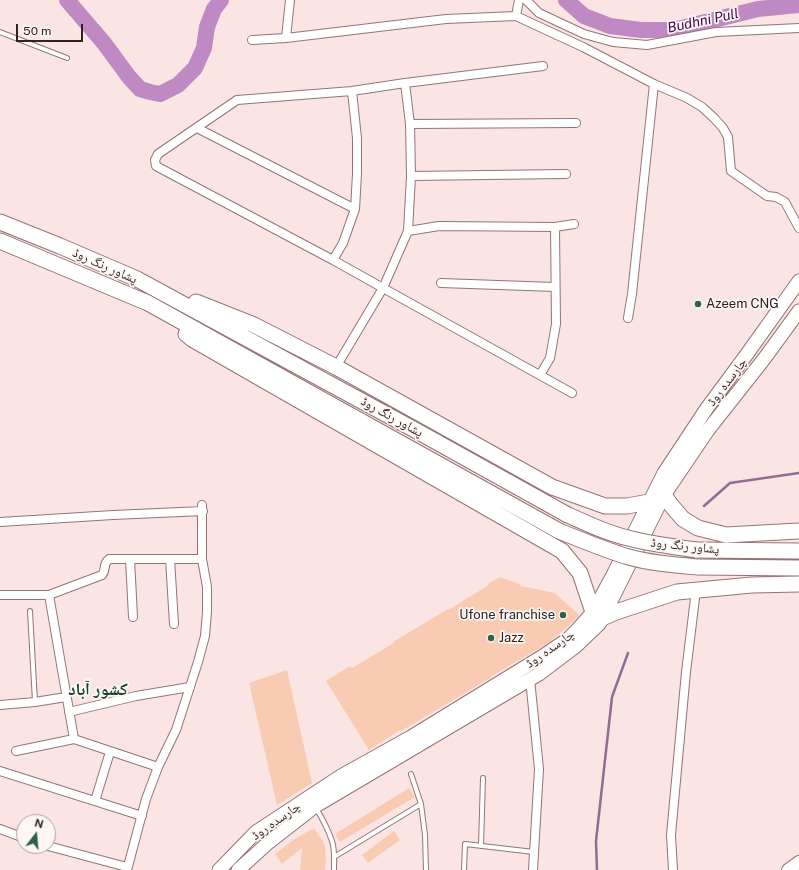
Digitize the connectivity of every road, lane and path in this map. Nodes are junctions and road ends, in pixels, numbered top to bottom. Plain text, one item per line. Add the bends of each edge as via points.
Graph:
1 (290, 0) edge
2 (519, 0) edge
3 (526, 0) edge
4 (516, 16) junction
5 (799, 28) edge
6 (0, 32) edge
7 (286, 38) junction
8 (252, 40) dead end
9 (67, 58) dead end
10 (543, 66) dead end
11 (405, 83) junction
12 (654, 84) junction
13 (352, 92) junction
14 (576, 123) dead end
15 (410, 124) junction
16 (197, 128) junction
17 (566, 174) dead end
18 (411, 176) junction
19 (355, 209) junction
20 (0, 222) edge
21 (574, 224) dead end
22 (555, 227) junction
23 (799, 228) edge
24 (408, 231) junction
25 (0, 241) edge
26 (333, 260) junction
27 (137, 279) junction
28 (799, 281) edge
29 (441, 283) dead end
30 (555, 287) junction
31 (383, 288) junction
32 (148, 303) junction
33 (799, 311) edge
34 (628, 318) dead end
35 (336, 367) junction
36 (540, 375) junction
37 (572, 393) dead end
38 (664, 495) junction
39 (649, 502) junction
40 (0, 522) edge
41 (799, 531) edge
42 (799, 551) edge
43 (130, 559) junction
44 (170, 559) junction
45 (202, 559) junction
46 (799, 568) edge
47 (799, 584) edge
48 (696, 590) junction
49 (0, 595) edge
50 (49, 595) junction
51 (30, 611) dead end
52 (598, 615) junction
53 (133, 617) dead end
54 (174, 624) dead end
55 (530, 679) junction
56 (190, 687) junction
57 (66, 697) junction
58 (35, 702) junction
59 (0, 705) edge
60 (69, 712) junction
61 (74, 740) junction
62 (16, 751) dead end
63 (110, 752) junction
64 (158, 767) junction
65 (0, 771) edge
66 (411, 774) dead end
67 (483, 778) dead end
68 (95, 801) junction
69 (312, 802) junction
70 (420, 804) junction
71 (142, 816) junction
72 (0, 829) edge
73 (16, 835) edge
74 (480, 846) junction
75 (56, 848) edge
76 (534, 852) junction
77 (334, 857) junction
78 (799, 862) edge
79 (127, 868) edge
80 (219, 870) edge
81 (238, 870) edge
82 (334, 870) edge
83 (426, 870) edge
84 (464, 870) edge
85 (533, 870) edge
86 (673, 870) edge
87 (788, 870) edge

1 - 7 street
2 - 4 street
3 - 5 street via 539,13 584,34 613,42 647,45 716,32
4 - 7 street via 446,20
4 - 12 street via 584,47
6 - 9 lane
7 - 8 street
10 - 11 street
11 - 13 street
11 - 15 street
12 - 23 street via 687,98 714,118 728,137 731,171 767,196 785,202
12 - 34 street
13 - 16 street via 237,100
13 - 19 street via 357,138
14 - 15 street
15 - 18 street
16 - 19 street
16 - 26 street via 158,154 156,166
17 - 18 street
18 - 24 street
19 - 26 street via 343,243
20 - 27 highway, پشاور رنگ روڈ
21 - 22 street
22 - 24 street via 439,226
22 - 30 street
24 - 31 street
25 - 32 highway, پشاور رنگ روڈ
26 - 31 street
27 - 35 highway via 254,325
27 - 42 highway, پشاور رنگ روڈ, bridge via 566,514 600,529 632,539 696,550
28 - 39 main road, چارسدہ روڈ via 707,408 664,473
29 - 30 street
30 - 36 street via 556,324 550,358
31 - 35 street
31 - 36 street
32 - 46 highway, پشاور رنگ روڈ, bridge via 559,531 593,545 626,556 662,563 698,567
32 - 52 highway via 192,339 562,550 580,573
33 - 38 main road, چارسدہ روڈ via 708,430
35 - 39 highway via 552,487 605,506
36 - 37 street
38 - 41 highway via 683,519 698,528 726,535
38 - 52 main road, چارسدہ روڈ
39 - 52 main road, چارسدہ روڈ via 614,573
40 - 45 street via 202,508
43 - 44 street
43 - 50 street via 109,559 102,575
43 - 53 street
44 - 45 street
44 - 54 street
45 - 56 street via 207,587 206,630
47 - 48 highway
48 - 52 highway via 677,592 616,612
48 - 86 street via 671,835
49 - 50 street
50 - 57 street
51 - 58 lane
52 - 55 main road, چارسدہ روڈ via 599,624 576,646
52 - 69 main road, چارسدہ روڈ via 553,649 411,737 341,776
55 - 69 main road, چارسدہ روڈ
55 - 76 street via 539,769
56 - 60 street via 136,696
56 - 64 street via 176,730
57 - 58 street
57 - 60 street
58 - 59 street
60 - 61 street
61 - 62 street
61 - 63 street
63 - 64 street
63 - 68 street
64 - 71 street
65 - 68 street
66 - 70 lane
67 - 74 lane
68 - 71 street
69 - 77 lane via 332,842
69 - 80 main road, چارسدہ روڈ via 256,832
69 - 81 main road, چارسدہ روڈ
70 - 77 lane
70 - 83 lane via 425,835
71 - 79 street
72 - 73 street
74 - 76 lane
74 - 84 lane via 465,844
75 - 79 street
76 - 85 street
77 - 82 lane
78 - 87 street

